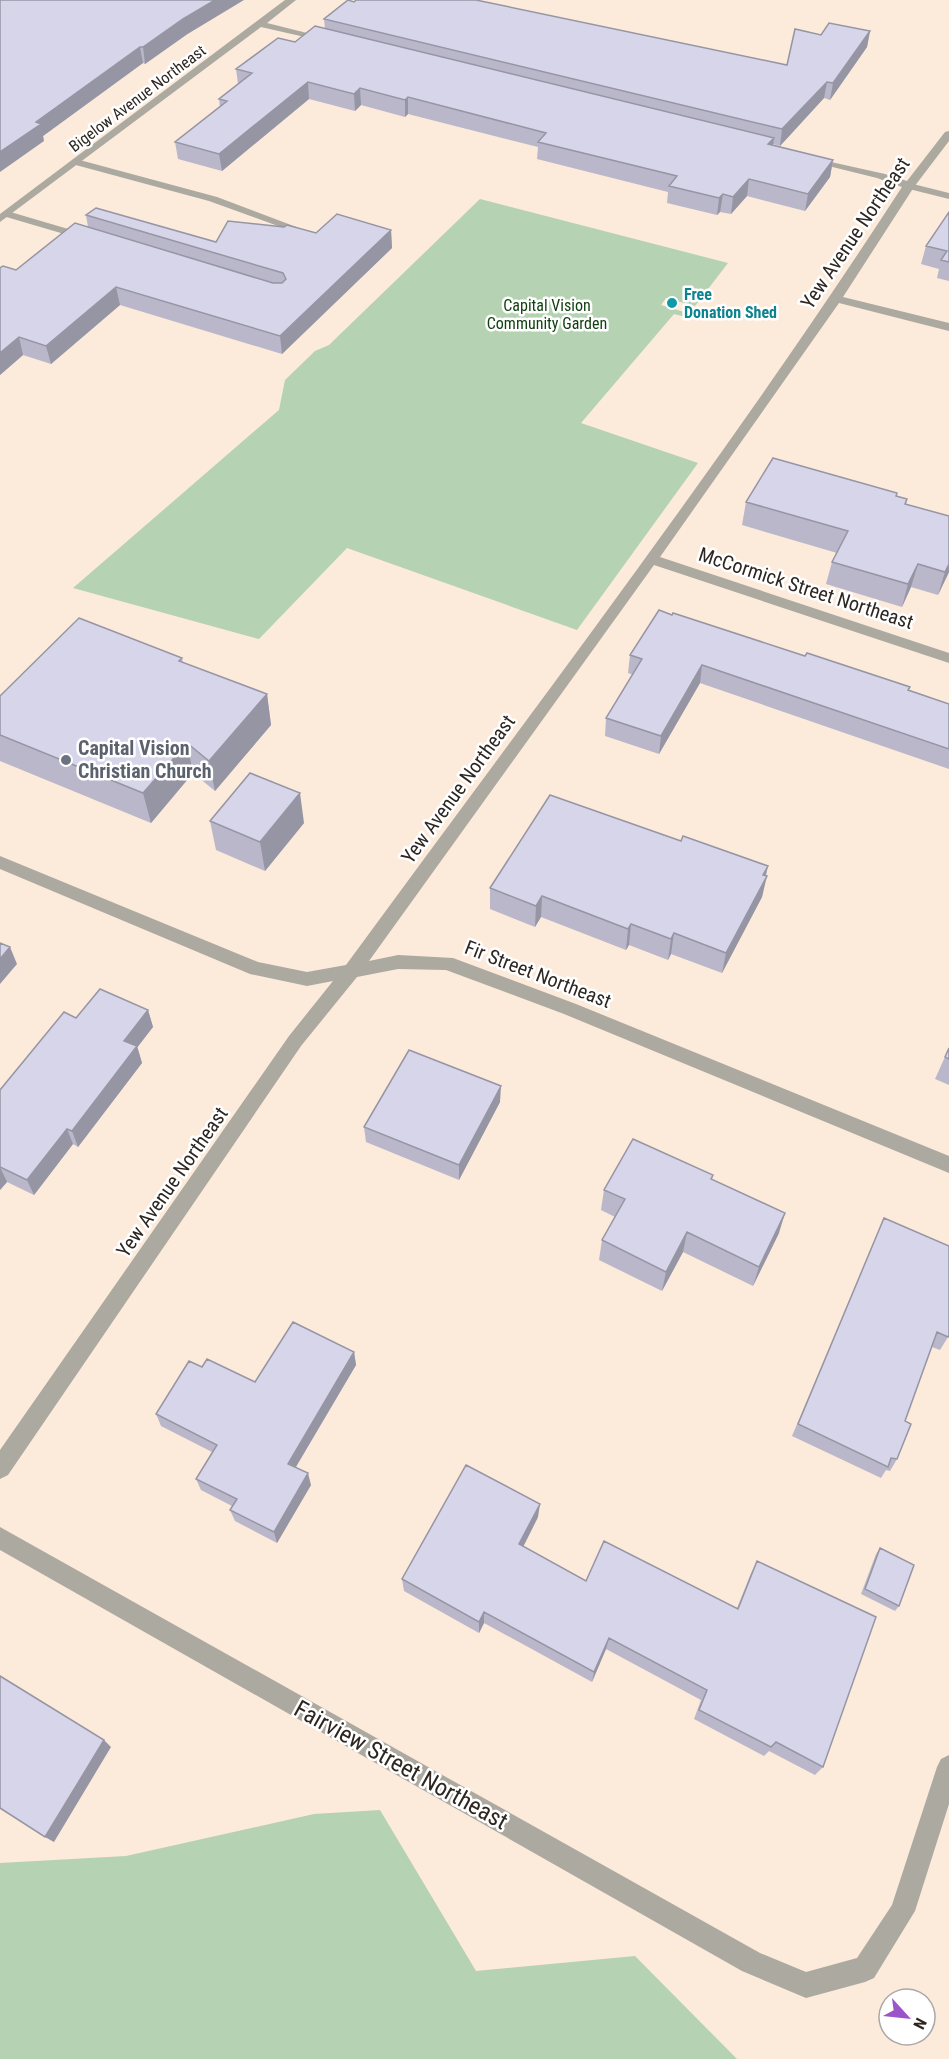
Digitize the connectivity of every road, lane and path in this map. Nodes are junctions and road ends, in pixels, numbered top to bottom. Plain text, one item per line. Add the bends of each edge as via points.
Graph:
1 (291, 0) edge
2 (259, 24) junction
3 (334, 43) edge
4 (949, 134) edge
5 (800, 156) edge
6 (76, 162) junction
7 (909, 186) junction
8 (949, 196) edge
9 (3, 217) edge
10 (293, 228) edge
11 (102, 243) edge
12 (836, 299) junction
13 (949, 327) edge
14 (651, 559) junction
15 (949, 658) edge
16 (0, 862) edge
17 (352, 970) junction
18 (949, 1165) edge
19 (0, 1468) edge
20 (0, 1538) edge
21 (949, 1767) edge

1 - 2 street, Bigelow Avenue Northeast
2 - 3 street
2 - 6 street, Bigelow Avenue Northeast
4 - 7 street, Yew Avenue Northeast
5 - 7 street
6 - 9 street, Bigelow Avenue Northeast
6 - 10 street via 213,199
7 - 8 street
7 - 12 street, Yew Avenue Northeast
9 - 11 street
12 - 13 street
12 - 14 street, Yew Avenue Northeast
14 - 15 street, McCormick Street Northeast
14 - 17 street, Yew Avenue Northeast
16 - 17 street, Fir Street Northeast via 256,969 307,979
17 - 18 street, Fir Street Northeast via 398,962 447,963 570,1009
17 - 19 street, Yew Avenue Northeast via 294,1041
20 - 21 street, Fairview Street Northeast via 751,1962 806,1984 866,1969 902,1911

